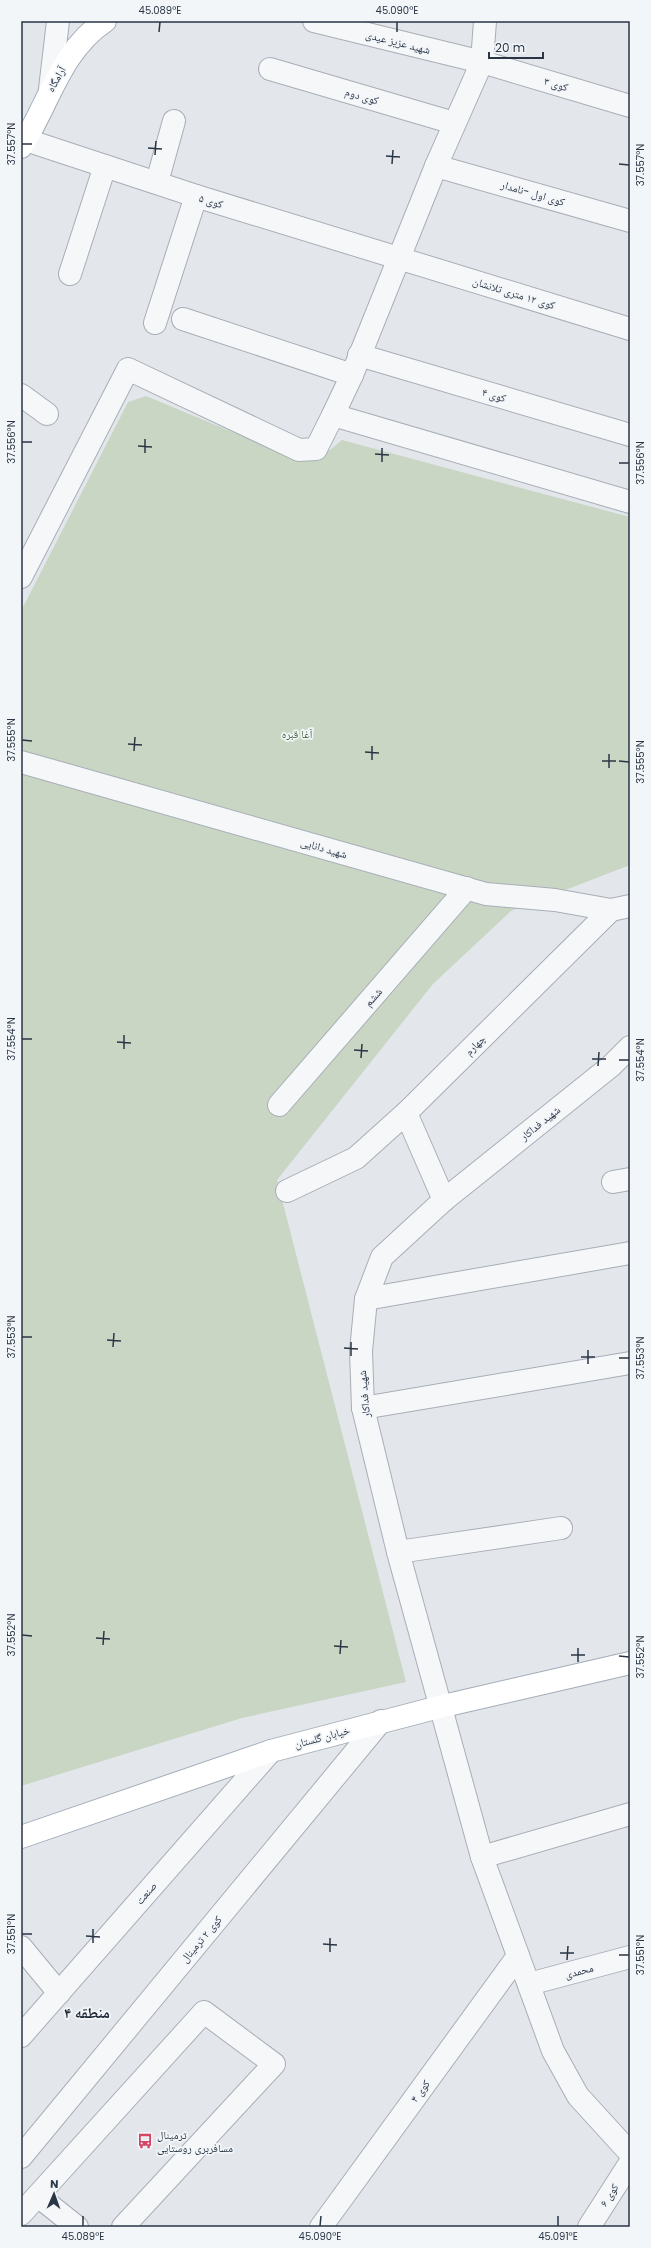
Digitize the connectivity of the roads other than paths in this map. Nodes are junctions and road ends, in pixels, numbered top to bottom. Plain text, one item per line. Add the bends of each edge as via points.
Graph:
1 (58, 21) edge
2 (105, 21) edge
3 (314, 21) edge
4 (485, 21) edge
5 (482, 62) junction
6 (270, 69) dead end
7 (50, 89) junction
8 (630, 106) edge
9 (174, 121) dead end
10 (454, 123) junction
11 (24, 143) edge
12 (105, 166) junction
13 (436, 166) junction
14 (157, 182) junction
15 (196, 196) junction
16 (630, 221) edge
17 (398, 258) junction
18 (70, 274) dead end
19 (183, 319) dead end
20 (155, 323) dead end
21 (630, 329) edge
22 (355, 365) junction
23 (21, 395) edge
24 (47, 414) dead end
25 (334, 415) junction
26 (630, 434) edge
27 (630, 502) edge
28 (21, 577) edge
29 (21, 762) edge
30 (467, 888) junction
31 (620, 908) edge
32 (630, 1048) edge
33 (620, 1066) edge
34 (279, 1105) dead end
35 (406, 1113) junction
36 (287, 1191) dead end
37 (444, 1200) junction
38 (630, 1253) edge
39 (366, 1299) junction
40 (630, 1363) edge
41 (363, 1408) junction
42 (561, 1528) dead end
43 (398, 1552) junction
44 (630, 1663) edge
45 (439, 1707) junction
46 (381, 1721) junction
47 (271, 1751) junction
48 (630, 1814) edge
49 (21, 1837) edge
50 (482, 1856) junction
51 (21, 1947) edge
52 (518, 1956) junction
53 (630, 1957) edge
54 (529, 1984) junction
55 (59, 1993) junction
56 (21, 2036) edge
57 (630, 2153) edge
58 (21, 2157) edge
59 (630, 2163) edge
60 (38, 2196) dead end
61 (21, 2214) edge
62 (77, 2227) edge
63 (123, 2227) edge
64 (321, 2227) edge
65 (588, 2227) edge

1 - 7 street
2 - 7 main road, آرامگاه via 92,29 69,56
3 - 5 street, شهید عزیز عیدی
4 - 5 street
5 - 8 street, کوی ۳
5 - 10 street
6 - 10 street, کوی دوم
7 - 11 main road, آرامگاه
9 - 14 street
10 - 13 street
11 - 12 street, کوی ۵
12 - 14 street, کوی ۵
12 - 18 street
13 - 16 street, کوی اول -نامدار
13 - 17 street
14 - 15 street, کوی ۵
15 - 17 street, کوی ۵
15 - 20 street
17 - 21 street, کوی ۱۲ متری تلانشان
17 - 22 street
19 - 22 street, کوی ۴
22 - 25 street
22 - 26 street, کوی ۴
23 - 24 street
25 - 27 street
25 - 28 street via 316,449 299,450 128,369
29 - 30 street, شهید دانایی
30 - 31 street, شهید دانایی via 486,894
30 - 34 street, ششم
31 - 35 street, چهارم
32 - 33 street, شهید فداکار
33 - 37 street, شهید فداکار
35 - 36 street, چهارم via 356,1158
35 - 37 street
37 - 39 street, شهید فداکار via 382,1257
38 - 39 street
39 - 41 street, شهید فداکار via 361,1351
40 - 41 street
41 - 43 street, شهید فداکار
42 - 43 street
43 - 45 street, شهید فداکار
44 - 45 main road, خیابان گلستان
45 - 46 main road, خیابان گلستان
45 - 50 street, شهید فداکار
46 - 47 main road, خیابان گلستان
46 - 58 street, کوی ۲ ترمینال
47 - 49 main road, خیابان گلستان
47 - 55 street, صنعت
48 - 50 street
50 - 52 street, شهید فداکار
51 - 55 street
52 - 54 street, شهید فداکار
52 - 64 street, کوی ۴
53 - 54 street, محمدی
54 - 57 street, شهید فداکار via 553,2051 578,2096
55 - 56 street, صنعت
59 - 65 street, کوی ۶
60 - 62 street
61 - 63 street via 204,2012 274,2064

